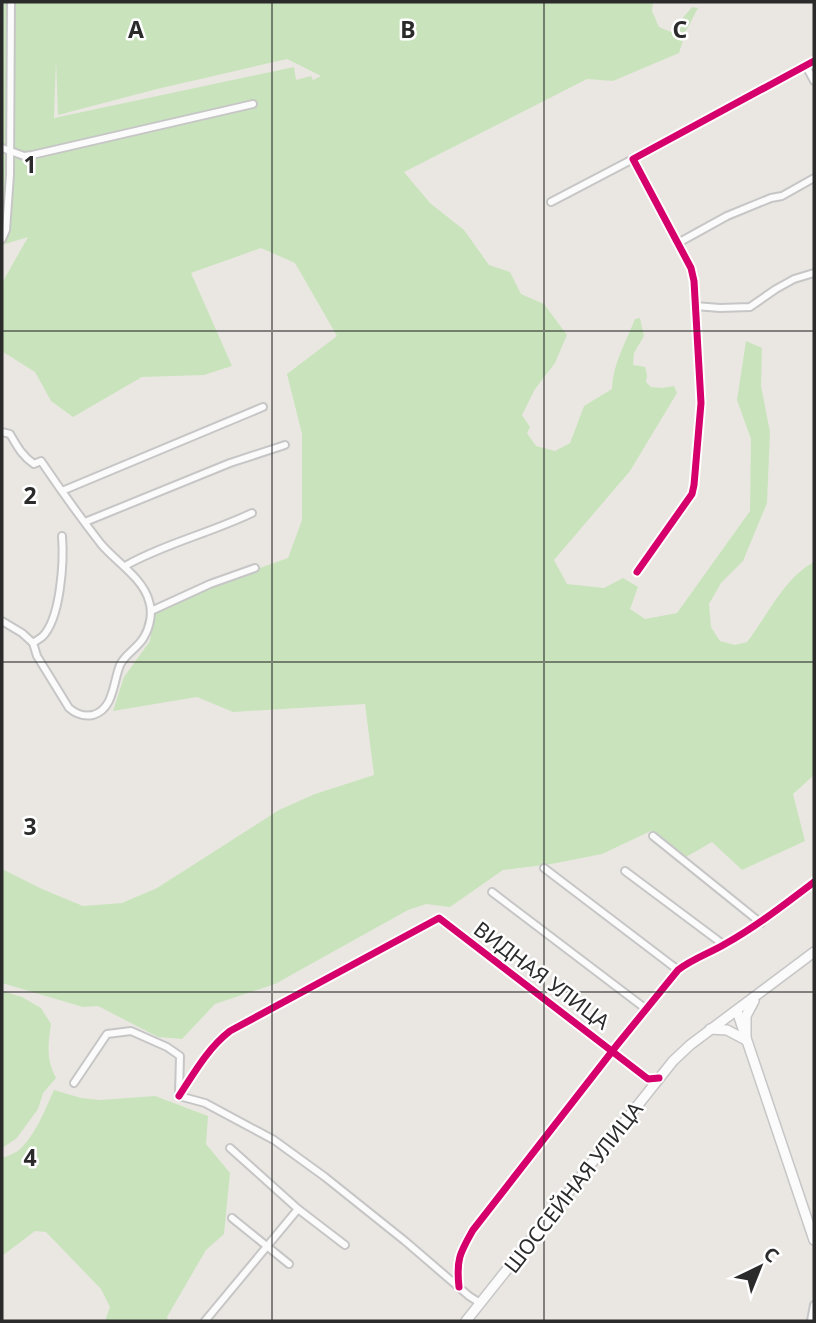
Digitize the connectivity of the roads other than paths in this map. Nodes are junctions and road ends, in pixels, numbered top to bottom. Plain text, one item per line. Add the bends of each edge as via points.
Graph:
1 (11, 2) edge
2 (6, 61) edge
3 (814, 61) edge
4 (806, 66) junction
5 (814, 81) edge
6 (253, 104) dead end
7 (5, 149) edge
8 (633, 159) junction
9 (814, 178) edge
10 (551, 202) dead end
11 (2, 239) edge
12 (678, 243) junction
13 (814, 273) edge
14 (695, 306) junction
15 (263, 407) dead end
16 (2, 432) edge
17 (285, 445) dead end
18 (62, 491) junction
19 (251, 513) dead end
20 (85, 522) junction
21 (62, 536) dead end
22 (124, 566) junction
23 (255, 568) dead end
24 (637, 572) dead end
25 (151, 611) junction
26 (2, 621) edge
27 (33, 643) junction
28 (653, 836) dead end
29 (544, 868) dead end
30 (625, 870) dead end
31 (814, 882) edge
32 (492, 892) dead end
33 (761, 923) junction
34 (724, 945) junction
35 (814, 952) edge
36 (678, 970) junction
37 (758, 995) junction
38 (646, 1009) junction
39 (737, 1011) junction
40 (710, 1030) junction
41 (746, 1040) junction
42 (612, 1051) junction
43 (659, 1078) junction
44 (74, 1083) dead end
45 (179, 1096) junction
46 (230, 1148) dead end
47 (298, 1209) junction
48 (232, 1217) dead end
49 (814, 1240) edge
50 (345, 1245) dead end
51 (266, 1246) junction
52 (289, 1264) dead end
53 (459, 1287) junction
54 (481, 1303) junction
55 (814, 1305) edge
56 (205, 1321) edge
57 (466, 1321) edge
58 (811, 1321) edge

1 - 2 street
2 - 7 street
3 - 4 street
4 - 5 street
4 - 8 street
6 - 7 street via 32,155
7 - 11 street via 9,175
8 - 10 street
8 - 12 street
9 - 12 street
12 - 14 street via 691,268
13 - 14 street via 794,279 750,307
14 - 24 street via 701,402 694,485
15 - 18 street
16 - 18 street via 10,433 28,461 40,461
17 - 20 street
18 - 20 street
19 - 22 street
20 - 22 street
21 - 27 street via 64,555 53,617
22 - 25 street via 146,593
23 - 25 street
25 - 27 street via 144,638 120,663 109,701 89,716 69,708
26 - 27 street
28 - 33 street
29 - 36 street
30 - 34 street
31 - 33 street
32 - 38 street
33 - 34 street
34 - 36 street
35 - 37 street, ШОССЕЙНАЯ УЛИЦА
36 - 38 street
37 - 39 street, ШОССЕЙНАЯ УЛИЦА
37 - 41 street via 746,1016
38 - 42 street
39 - 40 street, ШОССЕЙНАЯ УЛИЦА
39 - 41 street
40 - 41 street via 727,1030
40 - 43 street, ШОССЕЙНАЯ УЛИЦА
41 - 49 street
42 - 43 street, ВИДНАЯ УЛИЦА via 648,1079
42 - 45 street, ВИДНАЯ УЛИЦА via 439,918 230,1031 208,1053
42 - 53 street via 473,1230 458,1260
43 - 54 street, ШОССЕЙНАЯ УЛИЦА
44 - 45 street via 107,1034 131,1031 180,1056
45 - 53 street via 205,1103 274,1140
46 - 47 street
47 - 50 street
47 - 51 street
48 - 51 street
51 - 52 street
51 - 56 street
53 - 54 street
54 - 57 street, ШОССЕЙНАЯ УЛИЦА
55 - 58 street

